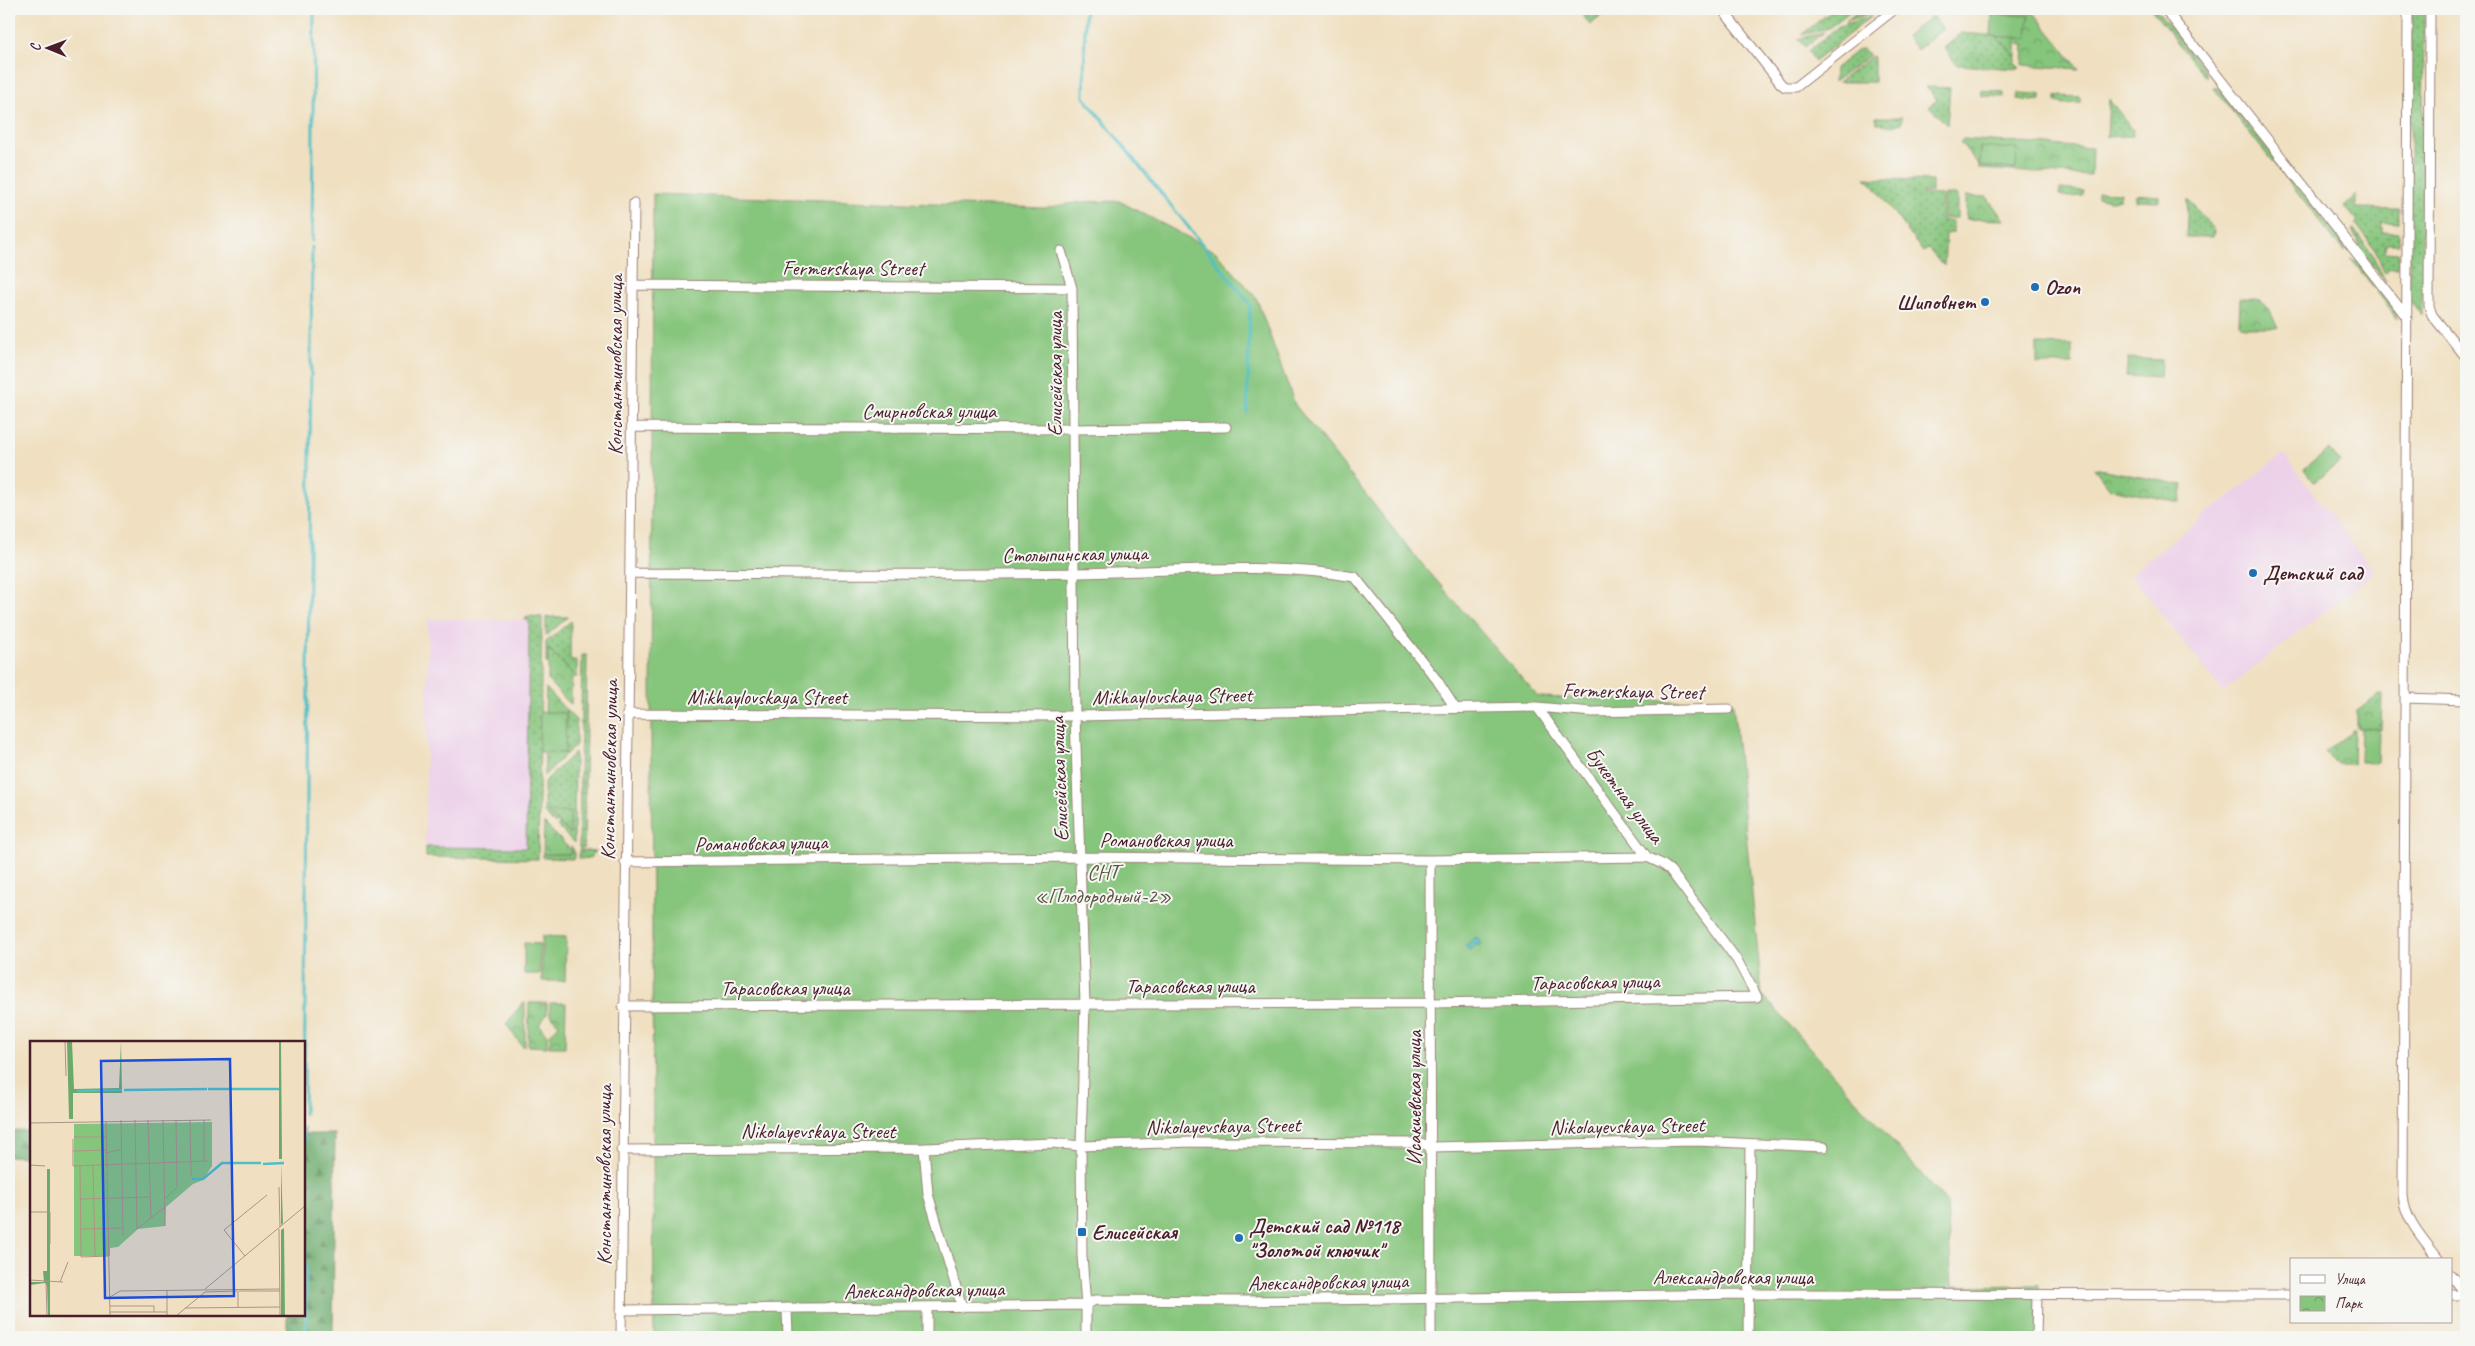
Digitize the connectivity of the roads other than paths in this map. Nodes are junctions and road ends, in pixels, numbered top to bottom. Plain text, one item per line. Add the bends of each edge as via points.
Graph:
1 (1722, 9) edge
2 (1895, 9) edge
3 (2166, 9) edge
4 (2408, 9) edge
5 (2430, 9) edge
6 (634, 203) dead end
7 (1061, 251) dead end
8 (633, 285) junction
9 (1072, 288) junction
10 (2406, 316) junction
11 (2466, 357) edge
12 (632, 427) junction
13 (1226, 427) dead end
14 (1073, 429) junction
15 (631, 572) junction
16 (1075, 573) junction
17 (2405, 698) junction
18 (2466, 700) edge
19 (1537, 707) junction
20 (1455, 708) junction
21 (1729, 709) dead end
22 (627, 714) junction
23 (1075, 716) junction
24 (1079, 857) junction
25 (1647, 858) junction
26 (1430, 860) junction
27 (625, 862) junction
28 (1757, 997) joint
29 (1431, 1002) junction
30 (1084, 1004) junction
31 (623, 1006) junction
32 (1750, 1145) junction
33 (1081, 1146) junction
34 (1431, 1147) junction
35 (1824, 1147) dead end
36 (924, 1148) junction
37 (621, 1150) junction
38 (2437, 1258) edge
39 (2452, 1276) edge
40 (1748, 1294) junction
41 (2290, 1294) edge
42 (2452, 1294) edge
43 (2466, 1294) edge
44 (2037, 1295) junction
45 (1432, 1298) junction
46 (1086, 1305) junction
47 (927, 1307) junction
48 (962, 1307) junction
49 (788, 1308) junction
50 (621, 1310) junction
51 (621, 1337) edge
52 (788, 1337) edge
53 (928, 1337) edge
54 (1086, 1337) edge
55 (1432, 1337) edge
56 (1748, 1337) edge
57 (2036, 1337) edge

1 - 2 street via 1781,84 1791,88
3 - 10 street
4 - 10 street
5 - 11 street via 2429,306 2432,316
6 - 8 street, Константиновская улица
7 - 9 street, Елисейская улица
8 - 9 street, Fermerskaya Street
8 - 12 street, Константиновская улица
9 - 14 street, Елисейская улица
10 - 17 street
12 - 14 street, Смирновская улица
12 - 15 street, Константиновская улица
13 - 14 street, Смирновская улица
14 - 16 street, Елисейская улица
15 - 16 street, Столыпинская улица
15 - 22 street, Константиновская улица
16 - 20 street, Столыпинская улица via 1213,570 1323,572 1355,577 1437,680
16 - 23 street, Елисейская улица
17 - 18 street
17 - 38 street via 2403,1194 2413,1226
19 - 20 street, Mikhaylovskaya Street
19 - 21 street, Fermerskaya Street via 1592,712
19 - 25 street, Букетная улица
20 - 23 street, Mikhaylovskaya Street
22 - 23 street, Mikhaylovskaya Street
22 - 27 street, Константиновская улица
23 - 24 street, Елисейская улица
24 - 26 street, Романовская улица
24 - 27 street, Романовская улица
24 - 30 street, Елисейская улица
25 - 26 street, Романовская улица
25 - 28 street, Букетная улица via 1670,870 1737,960
26 - 29 street, Исакиевская улица
27 - 31 street, Константиновская улица
28 - 29 street, Тарасовская улица
29 - 30 street, Тарасовская улица
29 - 34 street, Исакиевская улица
30 - 31 street, Тарасовская улица
30 - 33 street, Елисейская улица
31 - 37 street, Константиновская улица
32 - 34 street, Nikolayevskaya Street via 1696,1142
32 - 35 street, Nikolayevskaya Street
32 - 40 street
33 - 34 street, Nikolayevskaya Street via 1202,1142 1421,1143
33 - 36 street, Nikolayevskaya Street via 1052,1143
33 - 46 street, Елисейская улица
34 - 45 street, Исакиевская улица
36 - 37 street, Nikolayevskaya Street
36 - 48 street via 928,1194
37 - 50 street, Константиновская улица
39 - 43 street
40 - 44 street, Александровская улица
40 - 45 street, Александровская улица
40 - 56 street
41 - 44 street, Александровская улица
42 - 43 street
44 - 57 street
45 - 46 street, Александровская улица via 1095,1300
45 - 55 street, Исакиевская улица
46 - 48 street, Александровская улица
46 - 54 street, Елисейская улица
47 - 48 street, Александровская улица
47 - 49 street, Александровская улица
47 - 53 street
49 - 50 street, Александровская улица
49 - 52 street
50 - 51 street, Константиновская улица

